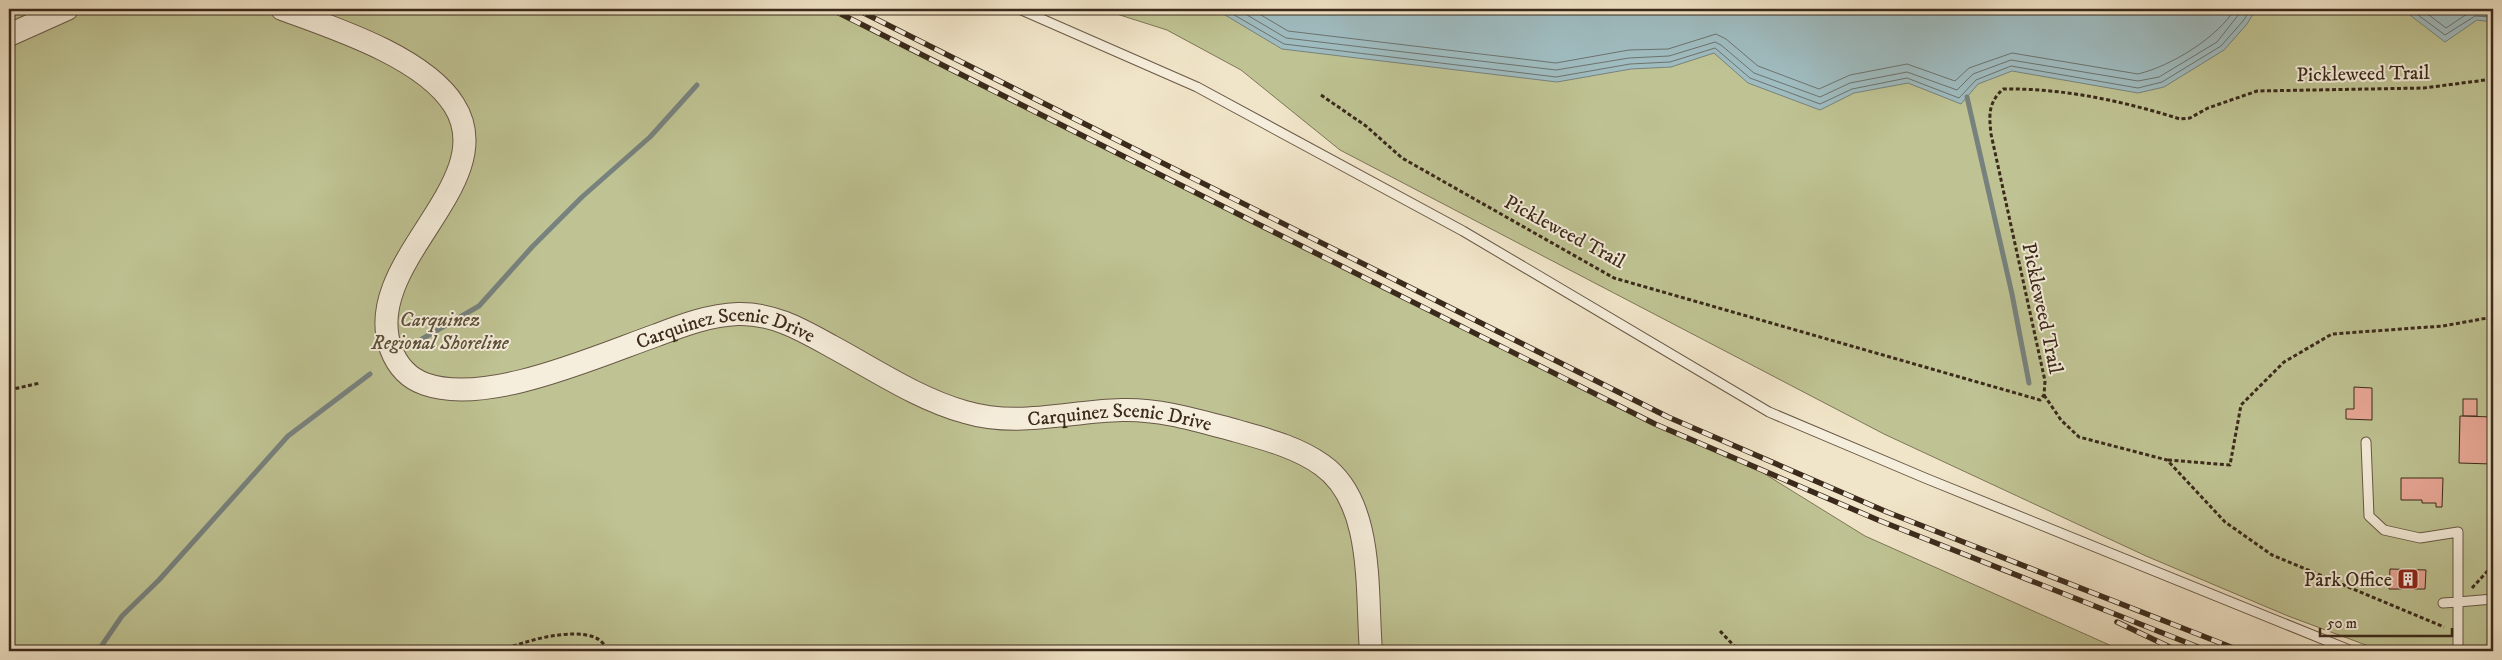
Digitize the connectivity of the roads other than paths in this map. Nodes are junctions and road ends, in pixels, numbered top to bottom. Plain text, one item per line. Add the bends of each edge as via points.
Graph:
1 (67, 9) edge
2 (282, 9) edge
3 (1019, 9) edge
4 (9, 35) edge
5 (2366, 442) dead end
6 (2493, 599) edge
7 (2458, 602) junction
8 (2443, 603) dead end
9 (1371, 651) edge
10 (2352, 651) edge
11 (2458, 651) edge

1 - 4 street
2 - 9 street, Carquinez Scenic Drive via 372,45 418,68 447,94 462,123 463,158 437,212 396,282 386,310 389,344 396,361 409,376 425,384 447,388 473,389 506,384 714,317 756,315 793,326 920,394 959,411 1018,420 1101,411 1148,411 1199,420 1264,439 1307,456 1324,466 1347,492 1361,525
3 - 10 lane via 1198,87 1463,231 1769,412
5 - 7 lane via 2369,516 2384,530 2420,538 2458,532
6 - 7 lane
7 - 8 lane
7 - 11 lane

